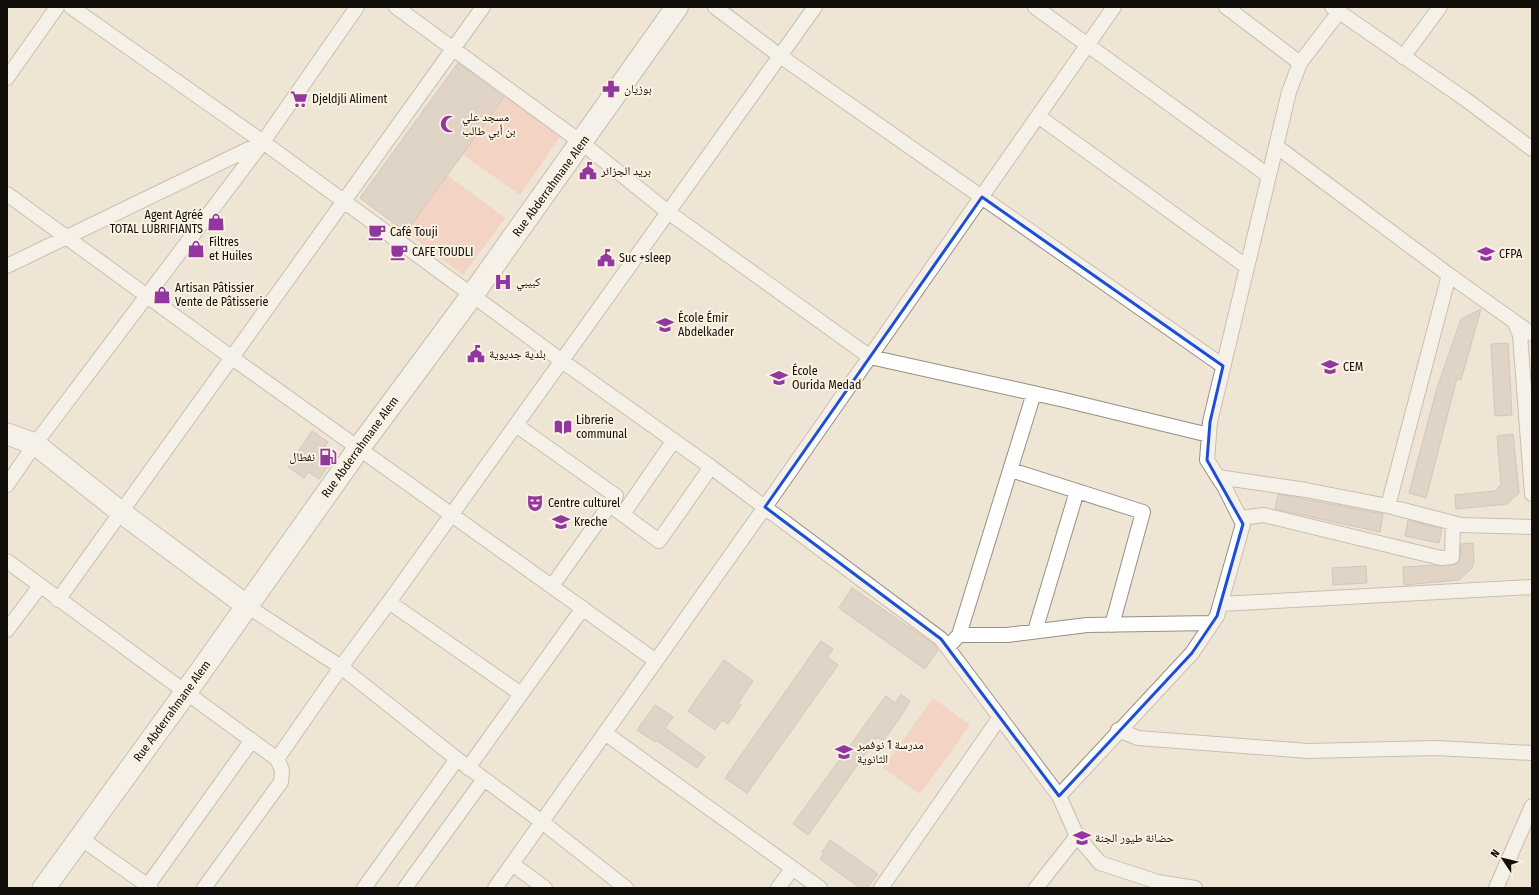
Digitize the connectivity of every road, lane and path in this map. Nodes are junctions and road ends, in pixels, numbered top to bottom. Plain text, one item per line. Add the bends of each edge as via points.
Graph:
1 (56, 7) edge
2 (71, 7) edge
3 (357, 7) edge
4 (396, 7) edge
5 (483, 7) edge
6 (677, 7) edge
7 (715, 7) edge
8 (815, 7) edge
9 (1035, 7) edge
10 (1114, 7) edge
11 (1226, 7) edge
12 (1440, 7) edge
13 (1336, 10) edge
14 (1087, 44) junction
15 (454, 49) junction
16 (780, 56) junction
17 (1403, 57) junction
18 (1300, 63) junction
19 (7, 78) edge
20 (1038, 116) junction
21 (263, 142) junction
22 (582, 143) junction
23 (1276, 146) junction
24 (1532, 149) edge
25 (1269, 176) junction
26 (7, 194) edge
27 (982, 197) junction
28 (344, 201) junction
29 (668, 212) junction
30 (66, 238) junction
31 (7, 266) edge
32 (1247, 267) junction
33 (1449, 275) junction
34 (473, 294) junction
35 (148, 295) junction
36 (1515, 323) junction
37 (1532, 334) edge
38 (231, 357) junction
39 (870, 357) junction
40 (562, 361) junction
41 (1223, 366) junction
42 (1034, 393) junction
43 (516, 425) junction
44 (7, 434) edge
45 (1209, 435) junction
46 (674, 440) junction
47 (35, 444) junction
48 (359, 448) junction
49 (711, 467) junction
50 (1010, 470) junction
51 (1218, 477) junction
52 (7, 486) edge
53 (1077, 491) junction
54 (1532, 494) edge
55 (610, 505) junction
56 (1388, 506) junction
57 (765, 507) junction
58 (122, 513) junction
59 (623, 514) junction
60 (451, 516) junction
61 (1240, 518) junction
62 (1453, 523) junction
63 (1532, 527) edge
64 (7, 561) edge
65 (40, 586) junction
66 (552, 586) junction
67 (1532, 587) edge
68 (58, 600) junction
69 (389, 602) junction
70 (1220, 604) junction
71 (247, 606) junction
72 (583, 608) junction
73 (1212, 623) junction
74 (1112, 625) junction
75 (7, 630) edge
76 (1035, 631) junction
77 (959, 635) junction
78 (948, 647) junction
79 (656, 661) junction
80 (341, 667) junction
81 (186, 692) junction
82 (521, 694) junction
83 (1000, 717) junction
84 (1118, 730) junction
85 (605, 733) junction
86 (252, 740) junction
87 (1532, 753) edge
88 (277, 759) junction
89 (457, 759) junction
90 (468, 768) junction
91 (484, 780) junction
92 (1059, 796) junction
93 (1532, 806) edge
94 (542, 822) junction
95 (1077, 836) junction
96 (80, 838) junction
97 (512, 864) junction
98 (792, 869) junction
99 (1156, 885) edge
100 (148, 887) edge
101 (44, 888) edge
102 (204, 888) edge
103 (364, 888) edge
104 (405, 888) edge
105 (495, 888) edge
106 (545, 888) edge
107 (626, 888) edge
108 (778, 888) edge
109 (820, 888) edge
110 (882, 888) edge
111 (1036, 888) edge
112 (1195, 888) edge
113 (1496, 888) edge

1 - 19 street
2 - 21 street
3 - 21 street
4 - 15 street
5 - 15 street
6 - 22 main road, Rue Abderrahmane Alem
7 - 16 street
8 - 16 street
9 - 14 street
10 - 14 street
11 - 18 street
12 - 17 street
13 - 17 street
13 - 18 street
14 - 20 street
14 - 25 street
15 - 22 street
15 - 28 street
16 - 27 street
16 - 29 street
17 - 24 street
18 - 23 street via 1289,92
20 - 27 street
20 - 32 street
21 - 28 street
21 - 30 street
21 - 35 street
22 - 29 street
22 - 34 main road, Rue Abderrahmane Alem
23 - 25 street
23 - 33 street
25 - 32 street
26 - 30 street
27 - 39 street
27 - 41 street
28 - 34 street
28 - 38 street
29 - 39 street
29 - 40 street
30 - 31 street
30 - 35 street
32 - 41 street
33 - 36 street
33 - 56 street
34 - 40 street
34 - 48 main road, Rue Abderrahmane Alem
35 - 38 street
35 - 47 street
36 - 37 street
36 - 54 street via 1520,335
38 - 48 street
38 - 58 street
39 - 42 street
39 - 57 street
40 - 43 street
40 - 46 street
41 - 45 street
42 - 45 street
42 - 50 street
43 - 55 street via 616,496
43 - 60 street
44 - 47 main road
45 - 51 street via 1207,460
46 - 49 street
46 - 59 street
47 - 52 street
47 - 58 main road
48 - 60 street
48 - 71 main road, Rue Abderrahmane Alem
49 - 57 street
49 - 59 street via 659,541
50 - 53 street
50 - 77 street
51 - 56 street
51 - 61 street
53 - 74 street via 1143,512
53 - 76 street
55 - 59 street
55 - 66 street
56 - 62 street
57 - 78 street via 942,639
57 - 79 street
58 - 68 street
58 - 71 main road
60 - 66 street
60 - 69 street
61 - 62 street via 1264,515 1441,558 1452,557
61 - 70 street via 1243,524
62 - 63 street
64 - 65 street
65 - 68 street
65 - 75 street
66 - 72 street
67 - 70 street
68 - 81 street
69 - 80 street
69 - 82 street
70 - 73 street
71 - 80 street
71 - 81 main road, Rue Abderrahmane Alem
72 - 79 street
72 - 82 street
73 - 74 street
73 - 84 street via 1192,653
74 - 76 street
76 - 77 street via 1007,635
77 - 78 street
78 - 83 street
79 - 85 street
80 - 88 street
80 - 89 street
81 - 86 street
81 - 96 main road, Rue Abderrahmane Alem
82 - 90 street
83 - 92 street
83 - 110 street
84 - 87 street via 1138,738 1308,751 1436,748
84 - 92 street
85 - 94 street
85 - 98 street
86 - 88 street
86 - 100 street
88 - 102 street via 282,770 281,782
89 - 90 street
89 - 103 street
90 - 91 street
91 - 94 street
91 - 104 street
92 - 95 street
93 - 113 street
94 - 97 street
94 - 107 street
95 - 99 street via 1100,864
95 - 111 street
96 - 100 street
96 - 101 main road, Rue Abderrahmane Alem
97 - 105 street
97 - 106 street
98 - 108 street
98 - 109 street
99 - 112 street

